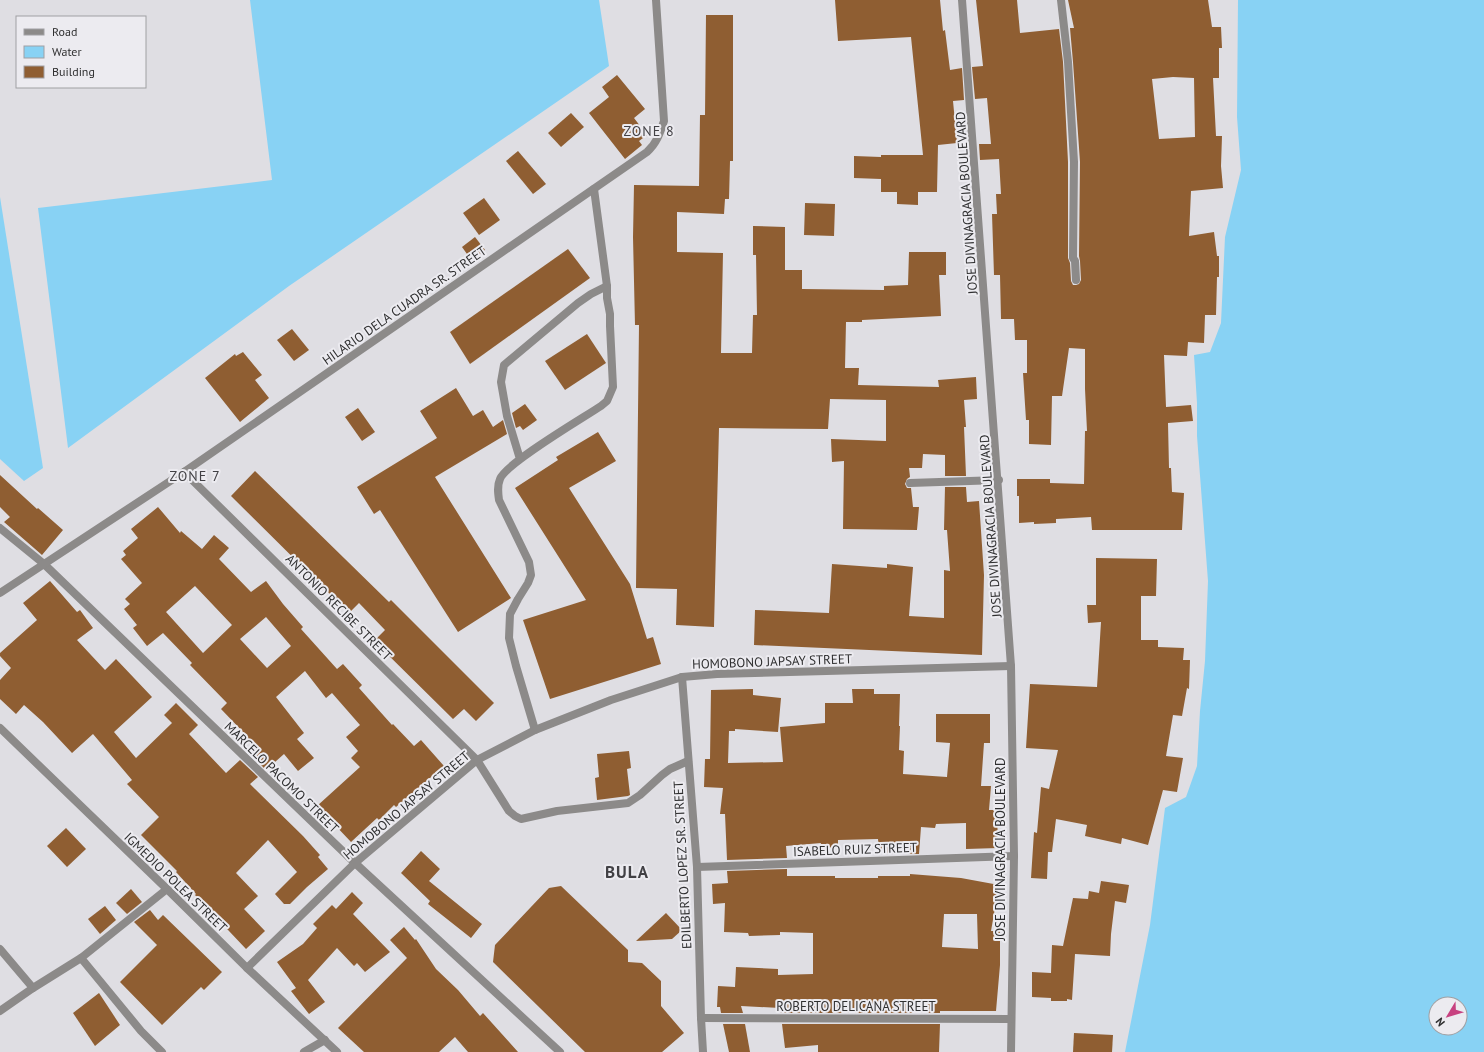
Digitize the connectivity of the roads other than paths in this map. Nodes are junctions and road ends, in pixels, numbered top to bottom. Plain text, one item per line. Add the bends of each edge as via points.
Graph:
1 (656, 0) edge
2 (962, 0) edge
3 (1061, 0) edge
4 (594, 189) junction
5 (1076, 280) dead end
6 (607, 286) junction
7 (520, 459) junction
8 (184, 472) junction
9 (999, 480) junction
10 (910, 483) dead end
11 (0, 528) edge
12 (44, 564) junction
13 (0, 593) edge
14 (1011, 666) junction
15 (682, 677) junction
16 (0, 728) edge
17 (535, 730) junction
18 (477, 760) junction
19 (688, 761) junction
20 (1014, 856) junction
21 (355, 863) junction
22 (697, 867) junction
23 (167, 889) junction
24 (0, 949) edge
25 (81, 958) junction
26 (247, 968) junction
27 (32, 988) junction
28 (0, 1011) edge
29 (701, 1018) junction
30 (1011, 1019) junction
31 (325, 1040) junction
32 (162, 1052) edge
33 (304, 1052) edge
34 (337, 1052) edge
35 (560, 1052) edge
36 (703, 1052) edge
37 (1011, 1052) edge

1 - 4 street, HILARIO DELA CUADRA SR. STREET via 664,120 660,134 655,145 647,152
2 - 9 street, JOSE DIVINAGRACIA BOULEVARD
3 - 5 street via 1068,62 1074,162 1073,258
4 - 6 street
4 - 8 street, HILARIO DELA CUADRA SR. STREET
6 - 7 street via 613,387 606,401
6 - 7 street via 578,303 504,365 501,382 507,416
7 - 17 street via 504,472 498,490 499,500 529,562 531,575 510,614 509,638
8 - 12 street, HILARIO DELA CUADRA SR. STREET
8 - 18 street, ANTONIO RECIBE STREET
9 - 10 street
9 - 14 street, JOSE DIVINAGRACIA BOULEVARD
11 - 12 street, MARCELO PACOMO STREET
12 - 13 street, HILARIO DELA CUADRA SR. STREET
12 - 21 street, MARCELO PACOMO STREET
14 - 15 street, HOMOBONO JAPSAY STREET
14 - 20 street, JOSE DIVINAGRACIA BOULEVARD
15 - 17 street, HOMOBONO JAPSAY STREET via 611,700
15 - 19 street, EDILBERTO LOPEZ SR. STREET
16 - 23 street, IGMEDIO POLEA STREET
17 - 18 street, HOMOBONO JAPSAY STREET
18 - 19 street, ANTONIO RECIBE STREET via 509,811 521,819 557,811 628,803 666,772
18 - 21 street, HOMOBONO JAPSAY STREET
19 - 22 street, EDILBERTO LOPEZ SR. STREET
20 - 22 street, ISABELO RUIZ STREET
20 - 30 street, JOSE DIVINAGRACIA BOULEVARD
21 - 26 street, HOMOBONO JAPSAY STREET
21 - 35 street, MARCELO PACOMO STREET
22 - 29 street, EDILBERTO LOPEZ SR. STREET
23 - 25 street
23 - 26 street, IGMEDIO POLEA STREET
24 - 27 street
25 - 27 street
25 - 32 street via 141,1031
26 - 31 street, IGMEDIO POLEA STREET
27 - 28 street
29 - 30 street, ROBERTO DELICANA STREET
29 - 36 street, EDILBERTO LOPEZ SR. STREET
30 - 37 street, JOSE DIVINAGRACIA BOULEVARD
31 - 33 street
31 - 34 street, IGMEDIO POLEA STREET

